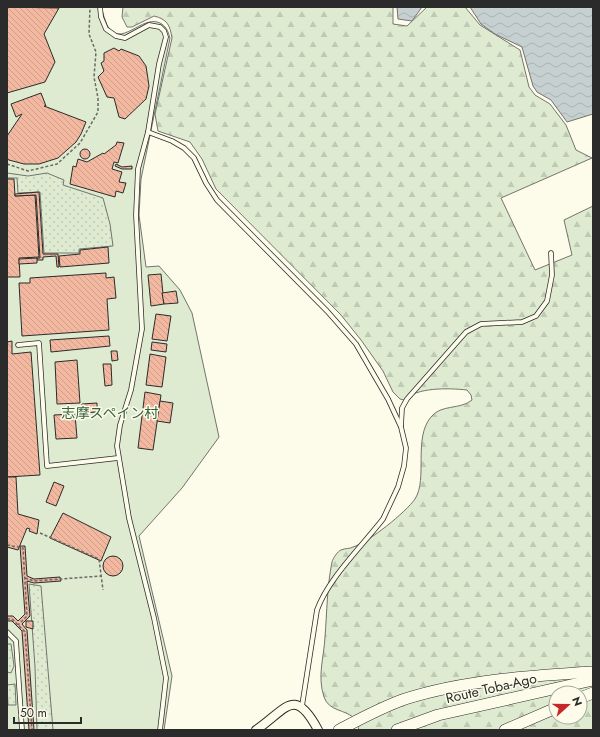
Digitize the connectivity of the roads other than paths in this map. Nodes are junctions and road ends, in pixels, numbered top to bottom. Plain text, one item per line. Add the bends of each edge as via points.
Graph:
1 (100, 7) edge
2 (148, 132) junction
3 (551, 253) dead end
4 (18, 344) dead end
5 (401, 427) junction
6 (118, 458) junction
7 (7, 632) edge
8 (593, 672) edge
9 (593, 680) edge
10 (302, 706) junction
11 (548, 711) edge
12 (22, 730) edge
13 (160, 730) edge
14 (256, 730) edge
15 (318, 730) edge
16 (339, 730) edge
17 (397, 730) edge
18 (504, 730) edge

1 - 2 lane via 106,29 116,36 125,38 149,25 160,27 164,31 166,43 159,64
2 - 5 lane via 178,145 194,158 217,200 356,344
2 - 6 lane via 138,170 136,215 142,329 131,390 120,425
3 - 5 lane via 552,275 547,300 536,316 522,322 481,324 466,332 407,399 402,408
4 - 6 lane via 39,343 48,466
5 - 10 lane via 406,448 404,466 390,507 321,598
6 - 13 lane via 129,518 166,678
7 - 12 lane via 16,641
8 - 16 main road via 456,686 406,699 375,711
9 - 17 main road, Route Toba-Ago via 438,715
10 - 14 street via 289,706 281,710
10 - 15 street
11 - 18 main road

